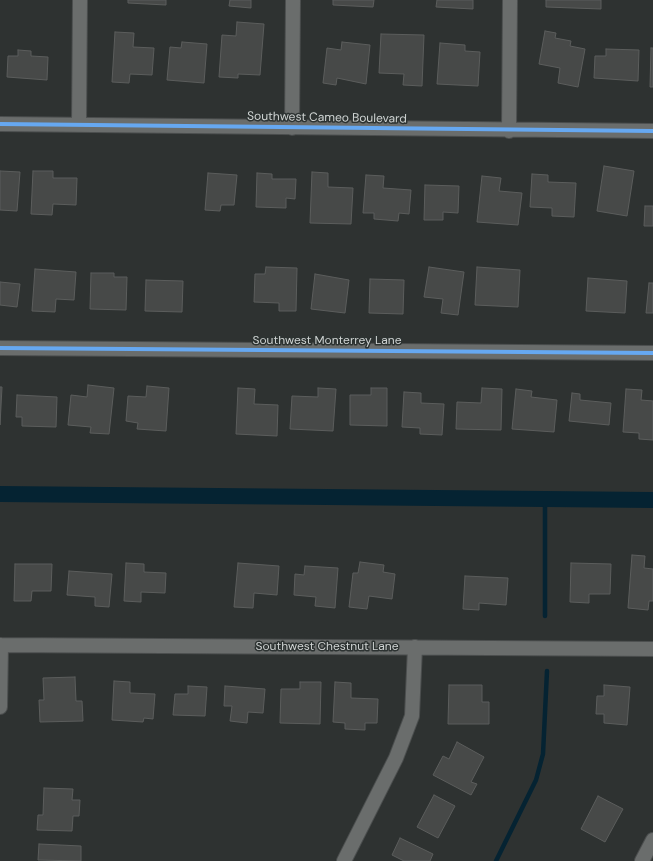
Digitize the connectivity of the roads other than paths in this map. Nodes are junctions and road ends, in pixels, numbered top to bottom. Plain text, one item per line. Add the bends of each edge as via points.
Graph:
1 (80, 0) edge
2 (293, 0) edge
3 (510, 0) edge
4 (0, 124) edge
5 (79, 125) junction
6 (292, 128) junction
7 (509, 131) junction
8 (653, 131) edge
9 (0, 348) edge
10 (653, 353) edge
11 (0, 645) edge
12 (415, 647) junction
13 (653, 649) edge
14 (0, 707) edge
15 (653, 841) edge
16 (344, 861) edge
17 (642, 861) edge

1 - 5 street
2 - 6 street
3 - 7 street
4 - 5 street, Southwest Cameo Boulevard
5 - 6 street, Southwest Cameo Boulevard
6 - 7 street, Southwest Cameo Boulevard
7 - 8 street, Southwest Cameo Boulevard
9 - 10 street, Southwest Monterrey Lane
11 - 12 street, Southwest Chestnut Lane
11 - 14 street
12 - 13 street, Southwest Chestnut Lane
12 - 16 street via 412,716 396,758
15 - 17 street

